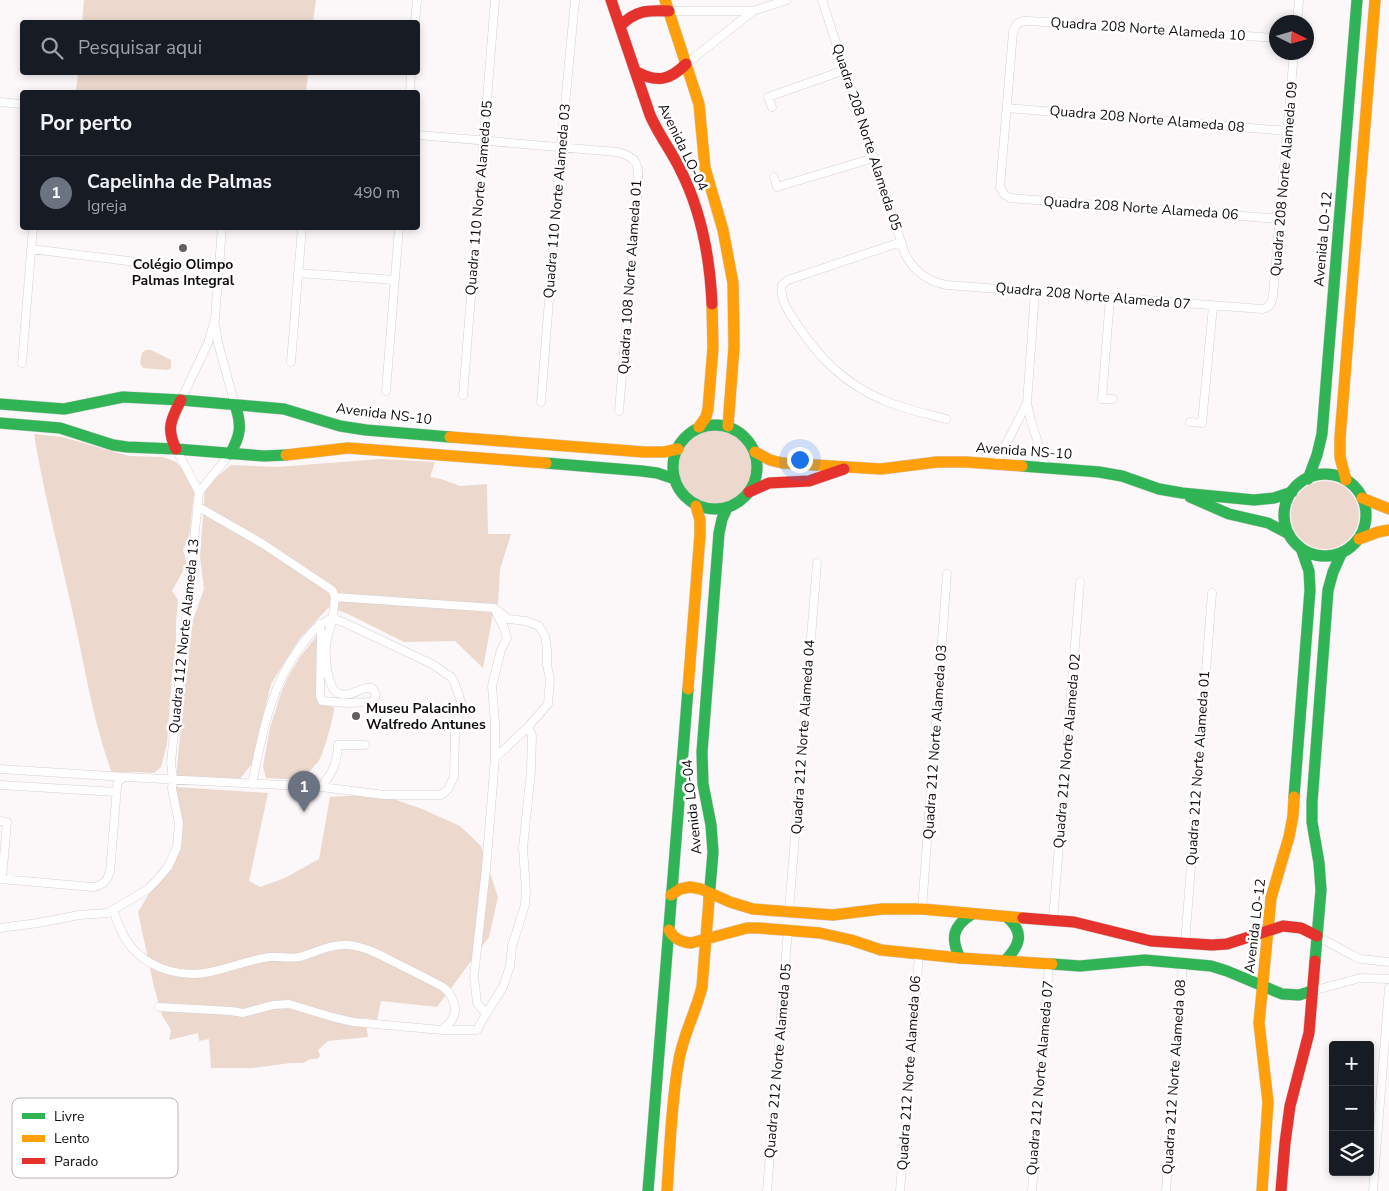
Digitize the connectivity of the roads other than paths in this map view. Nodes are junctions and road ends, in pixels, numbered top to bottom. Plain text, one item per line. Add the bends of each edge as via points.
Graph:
1 (417, 0) edge
2 (495, 0) edge
3 (575, 0) edge
4 (612, 0) edge
5 (788, 0) edge
6 (822, 0) edge
7 (1299, 0) edge
8 (1357, 0) edge
9 (1375, 0) edge
10 (667, 5) edge
11 (753, 11) junction
12 (1298, 15) edge
13 (415, 20) edge
14 (620, 26) junction
15 (1269, 38) edge
16 (1293, 60) edge
17 (686, 64) junction
18 (845, 70) junction
19 (635, 71) junction
20 (411, 75) edge
21 (410, 90) edge
22 (0, 102) edge
23 (20, 104) edge
24 (772, 107) dead end
25 (1007, 108) junction
26 (1288, 131) junction
27 (420, 135) edge
28 (484, 140) junction
29 (561, 147) junction
30 (874, 158) junction
31 (774, 177) dead end
32 (1280, 219) junction
33 (33, 230) edge
34 (222, 230) edge
35 (302, 230) edge
36 (399, 230) edge
37 (901, 242) junction
38 (31, 249) junction
39 (154, 264) dead end
40 (917, 270) joint
41 (298, 273) junction
42 (395, 280) junction
43 (1036, 292) junction
44 (1110, 298) junction
45 (1270, 304) joint
46 (1213, 306) junction
47 (215, 319) junction
48 (22, 362) dead end
49 (291, 362) dead end
50 (386, 391) dead end
51 (463, 395) dead end
52 (1114, 399) dead end
53 (181, 400) junction
54 (541, 402) dead end
55 (1027, 403) junction
56 (0, 404) edge
57 (235, 405) junction
58 (620, 411) dead end
59 (946, 419) dead end
60 (1190, 422) dead end
61 (0, 423) edge
62 (728, 426) junction
63 (699, 427) junction
64 (176, 449) junction
65 (678, 449) junction
66 (755, 452) junction
67 (230, 454) junction
68 (996, 464) junction
69 (860, 468) junction
70 (1046, 468) junction
71 (1308, 479) junction
72 (675, 480) junction
73 (1346, 480) junction
74 (199, 492) junction
75 (749, 492) junction
76 (1292, 492) junction
77 (1182, 493) junction
78 (1362, 498) junction
79 (197, 506) junction
80 (696, 506) junction
81 (727, 508) junction
82 (1389, 509) edge
83 (1389, 530) edge
84 (1289, 534) junction
85 (1359, 539) junction
86 (1301, 548) junction
87 (1342, 552) junction
88 (817, 563) dead end
89 (947, 574) dead end
90 (1080, 582) dead end
91 (1212, 593) dead end
92 (335, 596) junction
93 (494, 608) junction
94 (332, 618) junction
95 (320, 624) junction
96 (528, 727) junction
97 (365, 746) dead end
98 (495, 758) junction
99 (0, 769) edge
100 (125, 777) junction
101 (173, 780) junction
102 (252, 784) junction
103 (0, 785) edge
104 (321, 787) junction
105 (116, 792) junction
106 (0, 821) edge
107 (1, 879) edge
108 (710, 893) junction
109 (671, 896) junction
110 (922, 909) junction
111 (113, 910) junction
112 (789, 911) junction
113 (972, 914) junction
114 (1007, 917) junction
115 (1053, 920) junction
116 (0, 928) edge
117 (668, 930) junction
118 (788, 930) junction
119 (1268, 931) junction
120 (1317, 936) junction
121 (706, 939) junction
122 (1185, 944) junction
123 (918, 955) junction
124 (960, 958) junction
125 (1005, 961) junction
126 (1389, 962) edge
127 (1183, 963) junction
128 (1050, 965) junction
129 (1389, 979) edge
130 (1263, 985) junction
131 (1389, 988) edge
132 (1312, 991) junction
133 (159, 1007) dead end
134 (486, 1014) junction
135 (442, 1030) junction
136 (648, 1191) edge
137 (667, 1191) edge
138 (767, 1191) edge
139 (900, 1191) edge
140 (1032, 1191) edge
141 (1166, 1191) edge
142 (1262, 1191) edge
143 (1281, 1191) edge
144 (1373, 1191) edge

1 - 13 street
2 - 28 street, Quadra 110 Norte Alameda 05
3 - 29 street, Quadra 110 Norte Alameda 03
4 - 14 street, Avenida LO-04
5 - 11 street
6 - 18 street, Quadra 208 Norte Alameda 05
7 - 12 street
8 - 71 street, Avenida LO-12 via 1322,434
9 - 73 street via 1340,438 1340,457
10 - 11 street
10 - 14 street via 635,13
10 - 17 street, Avenida LO-04
11 - 17 street
14 - 19 street, Avenida LO-04
15 - 25 street, Quadra 208 Norte Alameda 10 via 1020,22 1013,32
16 - 26 street, Quadra 208 Norte Alameda 09
17 - 19 street via 673,76 660,79
17 - 62 street, Avenida LO-04 via 699,104 706,168 733,283 734,347
18 - 24 street via 768,97
18 - 30 street, Quadra 208 Norte Alameda 05
19 - 63 street, Avenida LO-04 via 653,122 679,166 699,218 707,251 713,296 713,344 708,409
20 - 21 street
22 - 23 street
25 - 26 street, Quadra 208 Norte Alameda 08
25 - 32 street, Quadra 208 Norte Alameda 06 via 1000,187 1010,198
26 - 32 street, Quadra 208 Norte Alameda 09
27 - 28 street, Quadra 108 Norte Alameda 01
28 - 29 street, Quadra 108 Norte Alameda 01
28 - 51 street, Quadra 110 Norte Alameda 05
29 - 54 street, Quadra 110 Norte Alameda 03
29 - 58 street, Quadra 108 Norte Alameda 01 via 627,154 638,168
30 - 31 street via 777,187
30 - 37 street, Quadra 208 Norte Alameda 05
32 - 45 street, Quadra 208 Norte Alameda 09 via 1274,294
33 - 38 street
34 - 47 street
35 - 41 street
36 - 42 street
37 - 40 street, Quadra 208 Norte Alameda 05
37 - 59 street via 788,280 782,285 781,295 806,338 837,372 884,401
38 - 39 street
38 - 48 street
40 - 43 street, Quadra 208 Norte Alameda 07 via 927,279 943,284
41 - 42 street
41 - 49 street
42 - 50 street
43 - 44 street, Quadra 208 Norte Alameda 07
43 - 55 street
44 - 46 street, Quadra 208 Norte Alameda 07
44 - 52 street via 1102,398
45 - 46 street, Quadra 208 Norte Alameda 07 via 1263,309
46 - 60 street via 1202,423
47 - 53 street via 208,343
47 - 57 street via 218,344
53 - 56 street, Avenida NS-10 via 123,398 64,409
53 - 57 street, Avenida NS-10
53 - 64 street via 170,426
55 - 68 street
55 - 70 street
57 - 65 street, Avenida NS-10 via 284,409 340,426 366,430 644,452
57 - 67 street via 241,429
61 - 64 street via 60,428 113,445
62 - 63 street via 713,424
62 - 66 street, Avenida NS-10 via 746,437
63 - 65 street
64 - 67 street
64 - 74 street
65 - 72 street via 673,471
66 - 69 street, Avenida NS-10 via 782,463
66 - 75 street via 757,472
67 - 72 street via 281,456 348,448 642,471
67 - 74 street
68 - 69 street, Avenida NS-10 via 950,462
68 - 70 street, Avenida NS-10
69 - 75 street, Avenida NS-10 via 841,470 806,482 769,483
70 - 77 street, Avenida NS-10 via 1108,473
71 - 73 street, Avenida NS-10 via 1328,474
71 - 76 street, Avenida NS-10
72 - 80 street via 683,494
73 - 78 street
74 - 79 street, Quadra 112 Norte Alameda 13
75 - 81 street, Avenida NS-10 via 740,502
76 - 77 street, Avenida NS-10 via 1260,500
76 - 84 street via 1285,514
77 - 84 street, Avenida NS-10 via 1223,512 1268,523
78 - 82 street
78 - 85 street via 1366,520
79 - 92 street via 272,549 327,586
79 - 101 street, Quadra 112 Norte Alameda 13 via 171,762
80 - 81 street via 716,510
80 - 109 street, Avenida LO-04 via 700,535
81 - 108 street, Avenida LO-04 via 719,534 701,760 712,843
83 - 85 street
84 - 86 street, Avenida NS-10
85 - 87 street
86 - 87 street via 1322,556
86 - 119 street, Avenida LO-12 via 1309,569 1310,583 1293,816 1290,836 1274,881
87 - 120 street via 1328,590 1313,793 1312,822 1321,884
88 - 112 street, Quadra 212 Norte Alameda 04
89 - 110 street, Quadra 212 Norte Alameda 03
90 - 115 street, Quadra 212 Norte Alameda 02
91 - 122 street, Quadra 212 Norte Alameda 01
92 - 93 street
92 - 94 street
93 - 96 street via 508,619 539,626 545,636 550,679 548,704
93 - 98 street via 507,638 492,686
94 - 95 street
94 - 95 street via 326,660 332,687 339,694 347,695 366,687 372,688 376,694 374,701 333,703 322,700
94 - 104 street via 443,670 455,684 461,708 455,731 454,776 441,795 384,795
95 - 102 street via 298,650 281,678 268,710
96 - 98 street
96 - 134 street via 532,736 532,772 522,848 525,905 503,987
97 - 104 street via 338,745 334,768
98 - 134 street via 474,976 477,1003
99 - 100 street
100 - 101 street
100 - 105 street via 118,781
101 - 102 street
101 - 111 street, Quadra 112 Norte Alameda 13 via 179,822 177,847 168,866 148,889
102 - 104 street
103 - 105 street
105 - 107 street via 110,872 104,883 93,887
106 - 107 street via 7,822
108 - 109 street via 690,886
108 - 112 street via 746,907
108 - 121 street, Avenida LO-04
109 - 117 street, Avenida LO-04
110 - 112 street via 833,914
110 - 113 street
111 - 116 street
111 - 135 street via 133,949 149,962 177,973 211,972 271,957 299,957 324,947 357,946 450,992 455,1011 453,1020
113 - 114 street
113 - 124 street via 956,927 954,941
114 - 115 street
114 - 125 street via 1016,926 1019,937 1013,954
115 - 122 street via 1088,925 1135,938
117 - 121 street via 682,942
117 - 136 street, Avenida LO-04
118 - 121 street via 751,928
118 - 123 street via 820,933 881,950
118 - 138 street, Quadra 212 Norte Alameda 05
119 - 120 street via 1290,926 1304,928
119 - 122 street via 1227,944
119 - 130 street, Avenida LO-12
120 - 126 street via 1361,959
120 - 132 street
121 - 137 street, Avenida LO-04 via 701,992 679,1058
123 - 124 street
123 - 139 street, Quadra 212 Norte Alameda 06
124 - 125 street
125 - 128 street
127 - 128 street via 1146,960 1080,966
127 - 130 street via 1217,967
127 - 141 street, Quadra 212 Norte Alameda 08
128 - 140 street, Quadra 212 Norte Alameda 07
129 - 132 street via 1360,978
130 - 132 street via 1292,996
130 - 142 street, Avenida LO-12 via 1259,1023 1268,1113
131 - 144 street
132 - 143 street via 1309,1033 1289,1113
133 - 135 street via 243,1013 289,1004 353,1022
134 - 135 street via 477,1030

